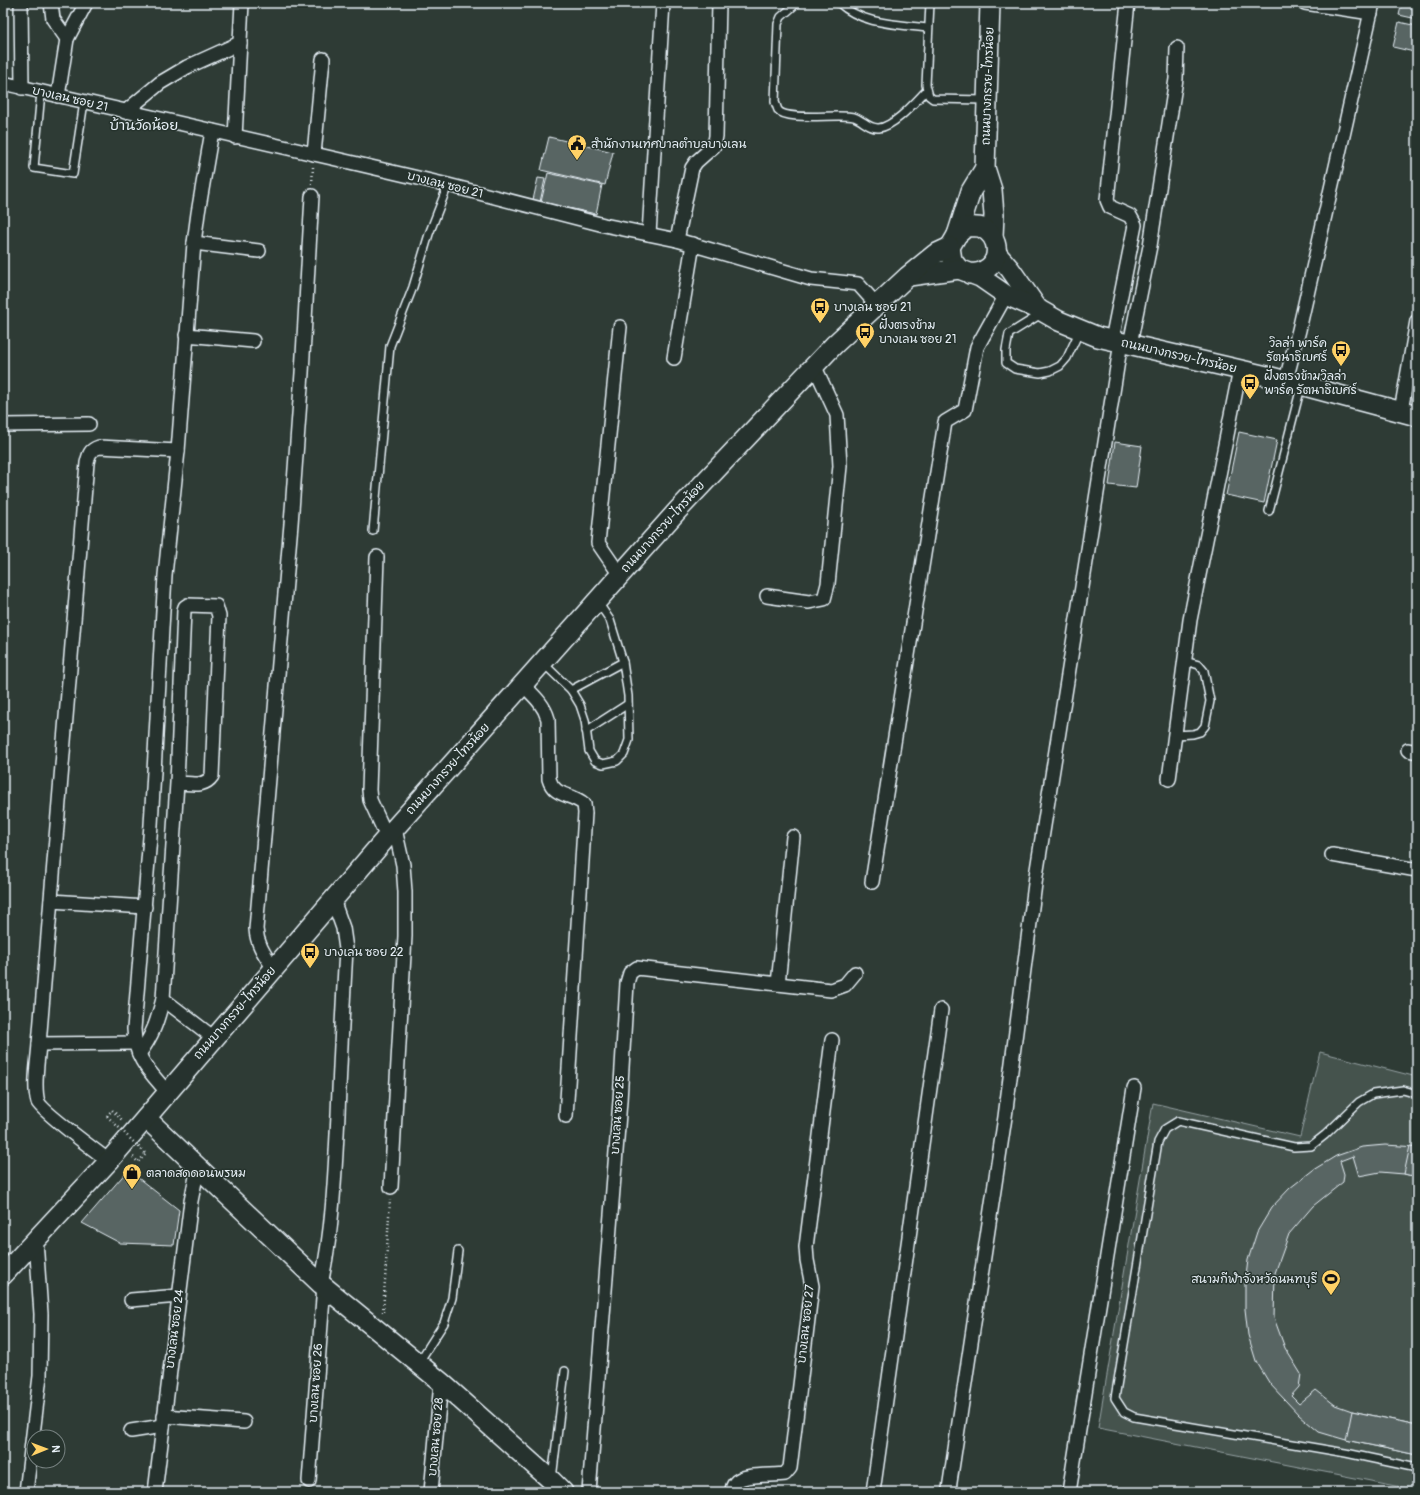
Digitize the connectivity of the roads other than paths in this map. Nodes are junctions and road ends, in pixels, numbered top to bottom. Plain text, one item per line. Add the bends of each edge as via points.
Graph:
1 (22, 3) edge
2 (51, 3) edge
3 (86, 3) edge
4 (242, 3) edge
5 (663, 3) edge
6 (719, 3) edge
7 (797, 3) edge
8 (839, 3) edge
9 (930, 3) edge
10 (990, 3) edge
11 (1128, 3) edge
12 (1305, 3) edge
13 (1372, 8) edge
14 (928, 28) junction
15 (67, 39) junction
16 (240, 43) junction
17 (1177, 48) dead end
18 (323, 59) dead end
19 (3, 84) edge
20 (22, 88) junction
21 (927, 90) junction
22 (41, 92) junction
23 (58, 96) junction
24 (988, 100) junction
25 (84, 102) junction
26 (125, 112) junction
27 (212, 131) junction
28 (234, 137) junction
29 (314, 154) junction
30 (985, 168) junction
31 (448, 185) junction
32 (312, 196) road end
33 (649, 234) junction
34 (677, 240) junction
35 (954, 241) junction
36 (194, 243) junction
37 (693, 244) junction
38 (995, 245) junction
39 (259, 251) dead end
40 (965, 271) junction
41 (908, 276) junction
42 (1006, 295) junction
43 (876, 304) junction
44 (1041, 311) junction
45 (1417, 321) edge
46 (620, 327) dead end
47 (1080, 329) junction
48 (186, 335) junction
49 (253, 341) dead end
50 (1121, 342) junction
51 (674, 358) dead end
52 (814, 365) junction
53 (1240, 370) junction
54 (1294, 382) junction
55 (1409, 414) edge
56 (89, 424) dead end
57 (3, 425) edge
58 (178, 451) junction
59 (1270, 511) dead end
60 (373, 531) dead end
61 (377, 557) dead end
62 (620, 575) junction
63 (767, 596) dead end
64 (597, 601) junction
65 (1185, 661) junction
66 (543, 662) junction
67 (623, 662) junction
68 (523, 685) junction
69 (572, 690) junction
70 (628, 704) junction
71 (586, 731) junction
72 (1175, 735) junction
73 (1169, 779) dead end
74 (177, 783) junction
75 (391, 833) junction
76 (793, 837) dead end
77 (1332, 854) dead end
78 (1417, 870) edge
79 (872, 882) dead end
80 (333, 900) junction
81 (51, 901) junction
82 (145, 907) junction
83 (274, 969) junction
84 (855, 973) dead end
85 (778, 984) junction
86 (163, 999) junction
87 (941, 1010) dead end
88 (214, 1038) junction
89 (832, 1040) dead end
90 (40, 1044) junction
91 (137, 1049) junction
92 (1134, 1088) dead end
93 (167, 1092) junction
94 (1417, 1094) edge
95 (566, 1116) dead end
96 (146, 1118) junction
97 (109, 1161) junction
98 (198, 1166) junction
99 (391, 1187) road end
100 (36, 1240) junction
101 (458, 1251) dead end
102 (3, 1275) edge
103 (322, 1285) junction
104 (179, 1296) junction
105 (131, 1300) dead end
106 (419, 1364) junction
107 (565, 1372) dead end
108 (441, 1382) junction
109 (163, 1421) junction
110 (244, 1422) dead end
111 (130, 1431) dead end
112 (1417, 1468) edge
113 (309, 1481) dead end
114 (558, 1486) edge
115 (948, 1489) dead end
116 (26, 1492) edge
117 (155, 1492) edge
118 (431, 1492) edge
119 (589, 1492) edge
120 (732, 1492) edge
121 (873, 1492) edge
122 (1070, 1492) edge

1 - 20 street
2 - 15 street via 53,20
3 - 15 street
4 - 16 street
5 - 33 street
6 - 34 street via 716,136 714,146 692,168
7 - 21 lane via 781,16 778,24 775,102 778,110 795,116 854,117 879,128 890,124
8 - 14 lane via 855,15 873,21
9 - 14 lane
10 - 24 main road, ถนนบางกรวย-ไทรน้อย
11 - 50 street via 1107,200 1110,207 1130,216 1135,225
12 - 13 street
13 - 54 street via 1299,330
14 - 21 lane
15 - 23 street
16 - 26 street via 160,83
16 - 28 street
17 - 50 street via 1176,79 1151,238
18 - 29 street
19 - 20 street, บางเลน ซอย 21
20 - 22 street, บางเลน ซอย 21
21 - 24 lane via 933,99
22 - 23 street, บางเลน ซอย 21
22 - 25 lane via 34,168 73,174
23 - 25 street, บางเลน ซอย 21
24 - 30 main road, ถนนบางกรวย-ไทรน้อย
25 - 26 street, บางเลน ซอย 21
26 - 27 street, บางเลน ซอย 21
27 - 28 street, บางเลน ซอย 21
27 - 36 street
28 - 29 street, บางเลน ซอย 21
29 - 31 street, บางเลน ซอย 21
30 - 35 main road, ถนนบางกรวย-ไทรน้อย via 971,190
30 - 38 main road, ถนนบางกรวย-ไทรน้อย via 992,190
31 - 33 street, บางเลน ซอย 21
31 - 60 lane via 390,346
32 - 83 street via 291,524 256,929 261,950
33 - 34 street, บางเลน ซอย 21
34 - 37 street, บางเลน ซอย 21
35 - 38 main road via 966,227 981,227
35 - 40 main road via 952,260
35 - 41 main road, ถนนบางกรวย-ไทรน้อย
36 - 39 street
36 - 48 street
37 - 43 street, บางเลน ซอย 21 via 811,279 858,284
37 - 51 street
38 - 40 main road via 992,265 982,272
38 - 44 main road, ถนนบางกรวย-ไทรน้อย
40 - 41 main road
40 - 42 main road, ถนนบางกรวย-ไทรน้อย via 980,277
41 - 43 main road, ถนนบางกรวย-ไทรน้อย
42 - 44 main road, ถนนบางกรวย-ไทรน้อย
42 - 79 street via 976,347 965,410 945,422
43 - 52 main road, ถนนบางกรวย-ไทรน้อย
44 - 47 main road, ถนนบางกรวย-ไทรน้อย
44 - 47 lane via 1009,334 1006,363 1015,369 1040,373 1060,366 1067,358
45 - 55 street
46 - 62 street via 598,543
47 - 50 main road, ถนนบางกรวย-ไทรน้อย
48 - 49 street
48 - 58 street
50 - 53 main road, ถนนบางกรวย-ไทรน้อย
50 - 115 street via 1036,876 1005,1117
52 - 62 main road, ถนนบางกรวย-ไทรน้อย
52 - 63 street via 837,415 840,466 828,584 824,599 809,602
53 - 54 main road, ถนนบางกรวย-ไทรน้อย
53 - 65 street via 1195,593
54 - 55 main road, ถนนบางกรวย-ไทรน้อย
54 - 59 lane
56 - 57 street
58 - 81 street via 99,447 89,453
58 - 82 street via 165,575
61 - 75 street via 369,790 370,800
62 - 64 main road, ถนนบางกรวย-ไทรน้อย
64 - 66 main road, ถนนบางกรวย-ไทรน้อย
64 - 67 lane via 610,620
65 - 72 street
65 - 72 lane via 1199,665 1204,671 1210,701 1205,726 1200,732
66 - 68 main road, ถนนบางกรวย-ไทรน้อย
66 - 69 lane
67 - 69 lane
67 - 70 lane
68 - 75 main road, ถนนบางกรวย-ไทรน้อย
68 - 95 street via 546,711 551,787 578,799 584,804 585,813
69 - 71 lane via 580,705
70 - 71 lane
70 - 71 lane via 629,740 624,754 617,761 603,764 596,761 589,751
72 - 73 street
74 - 74 street via 204,784 212,776 219,616 216,606 188,605 184,610
74 - 86 street
75 - 80 main road, ถนนบางกรวย-ไทรน้อย
75 - 99 street via 403,865 405,892 405,936
76 - 85 street
77 - 78 street
80 - 83 main road, ถนนบางกรวย-ไทรน้อย
80 - 103 street via 343,928 346,949 331,1220
81 - 82 street
81 - 90 street
82 - 91 street via 134,1029
83 - 88 main road, ถนนบางกรวย-ไทรน้อย
84 - 85 street, บางเลน ซอย 25 via 845,986 831,990
85 - 119 street, บางเลน ซอย 25 via 637,968 630,973 626,983 620,1101
86 - 88 street
86 - 91 street via 154,1031 147,1043
87 - 121 street
88 - 93 main road, ถนนบางกรวย-ไทรน้อย
89 - 120 street, บางเลน ซอย 27 via 806,1247 812,1286 790,1468 785,1474 741,1479 735,1483
90 - 91 street
90 - 97 street via 36,1084 39,1104
91 - 93 street via 147,1068
92 - 122 street
93 - 96 main road, ถนนบางกรวย-ไทรน้อย
94 - 112 lane via 1403,1090 1373,1094 1359,1102 1311,1146 1294,1147 1178,1121 1165,1129 1158,1142 1115,1398 1124,1412 1134,1417 1346,1453
96 - 97 main road, ถนนบางกรวย-ไทรน้อย
96 - 98 main road
97 - 100 main road, ถนนบางกรวย-ไทรน้อย
98 - 103 main road
98 - 104 street, บางเลน ซอย 24
100 - 102 main road, ถนนบางกรวย-ไทรน้อย
100 - 116 street via 41,1314 40,1376
101 - 106 lane via 452,1298 444,1323
103 - 106 main road
103 - 113 street, บางเลน ซอย 26
104 - 105 street
104 - 109 street, บางเลน ซอย 24
106 - 108 main road
107 - 114 lane
108 - 114 main road
108 - 118 street, บางเลน ซอย 28
109 - 110 street
109 - 111 street
109 - 117 street, บางเลน ซอย 24

